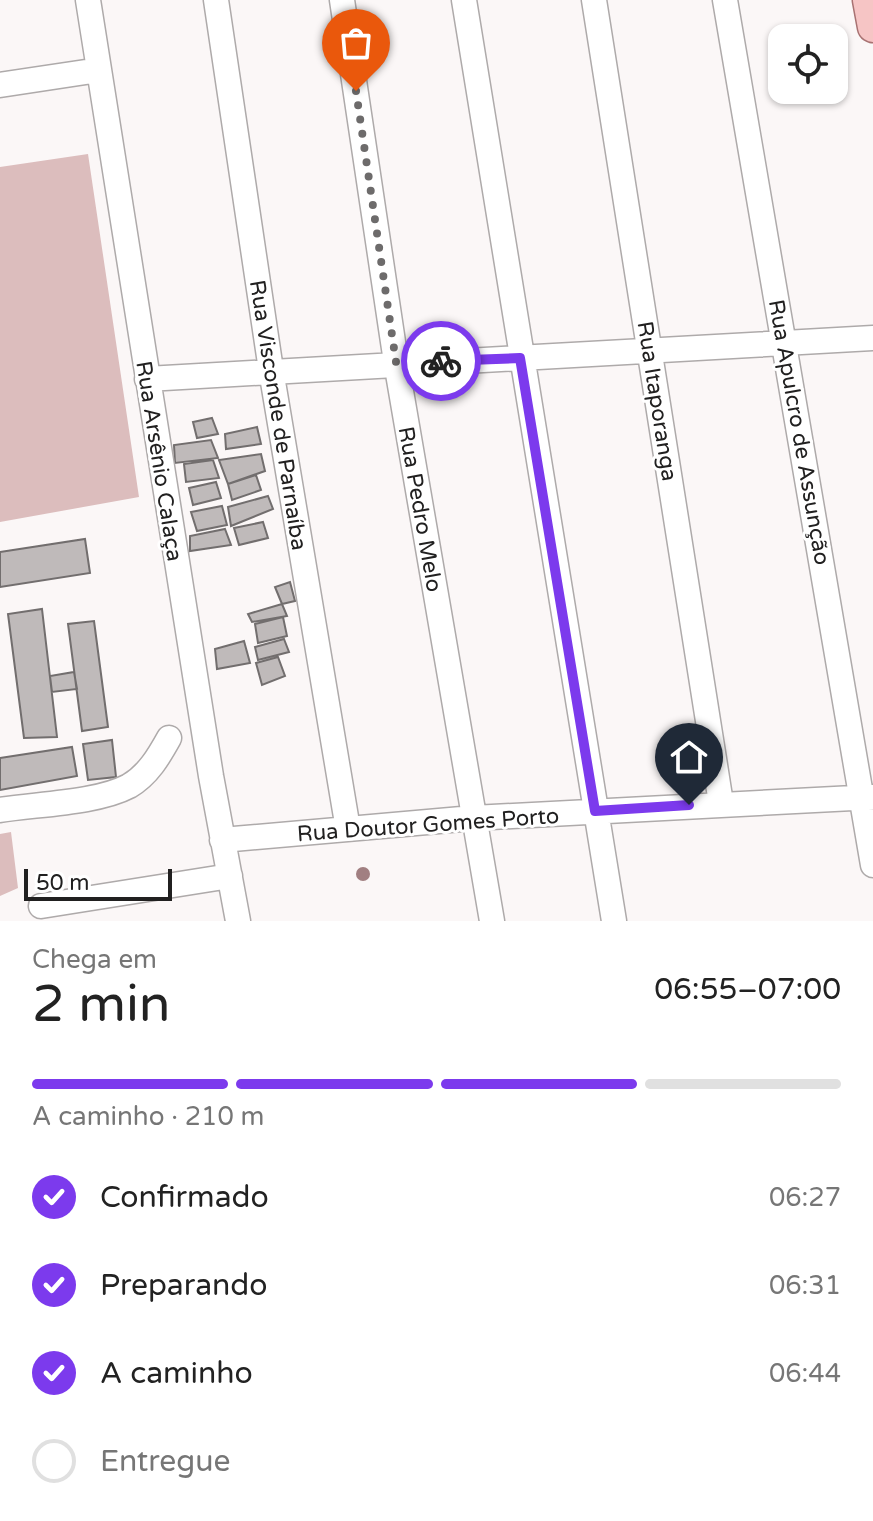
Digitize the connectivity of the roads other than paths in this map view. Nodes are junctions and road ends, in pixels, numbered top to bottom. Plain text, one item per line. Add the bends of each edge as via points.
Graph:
1 (88, 0) edge
2 (216, 0) edge
3 (342, 0) edge
4 (464, 0) edge
5 (594, 0) edge
6 (725, 0) edge
7 (868, 0) edge
8 (873, 27) edge
9 (99, 70) junction
10 (0, 85) edge
11 (873, 338) edge
12 (786, 345) junction
13 (651, 352) junction
14 (520, 358) junction
15 (396, 362) junction
16 (271, 370) junction
17 (147, 379) junction
18 (169, 738) dead end
19 (867, 797) edge
20 (721, 803) junction
21 (0, 810) edge
22 (595, 811) junction
23 (473, 818) junction
24 (348, 829) junction
25 (222, 840) junction
26 (873, 865) edge
27 (230, 876) junction
28 (41, 906) dead end
29 (238, 921) edge
30 (492, 921) edge
31 (614, 921) edge

1 - 9 street, Rua Arsênio Calaça
2 - 16 street, Rua Visconde de Parnaíba
3 - 15 street, Rua Pedro Melo
4 - 14 street
5 - 13 street, Rua Itaporanga
6 - 12 street, Rua Apulcro de Assunção
7 - 8 main road
9 - 10 street
9 - 17 street, Rua Arsênio Calaça
11 - 12 street
12 - 13 street
12 - 19 street, Rua Apulcro de Assunção
13 - 14 street
13 - 20 street, Rua Itaporanga
14 - 15 street
14 - 22 street
15 - 16 street
15 - 23 street, Rua Pedro Melo
16 - 17 street
16 - 24 street, Rua Visconde de Parnaíba
17 - 25 street, Rua Arsênio Calaça
18 - 21 street via 156,760 130,785 111,793
19 - 20 street, Rua Doutor Gomes Porto
19 - 26 street, Rua Apulcro de Assunção
20 - 22 street, Rua Doutor Gomes Porto
22 - 23 street, Rua Doutor Gomes Porto
22 - 31 street
23 - 24 street, Rua Doutor Gomes Porto
23 - 30 street, Rua Pedro Melo
24 - 25 street, Rua Doutor Gomes Porto
25 - 27 street, Rua Arsênio Calaça
27 - 28 street
27 - 29 street, Rua Arsênio Calaça

